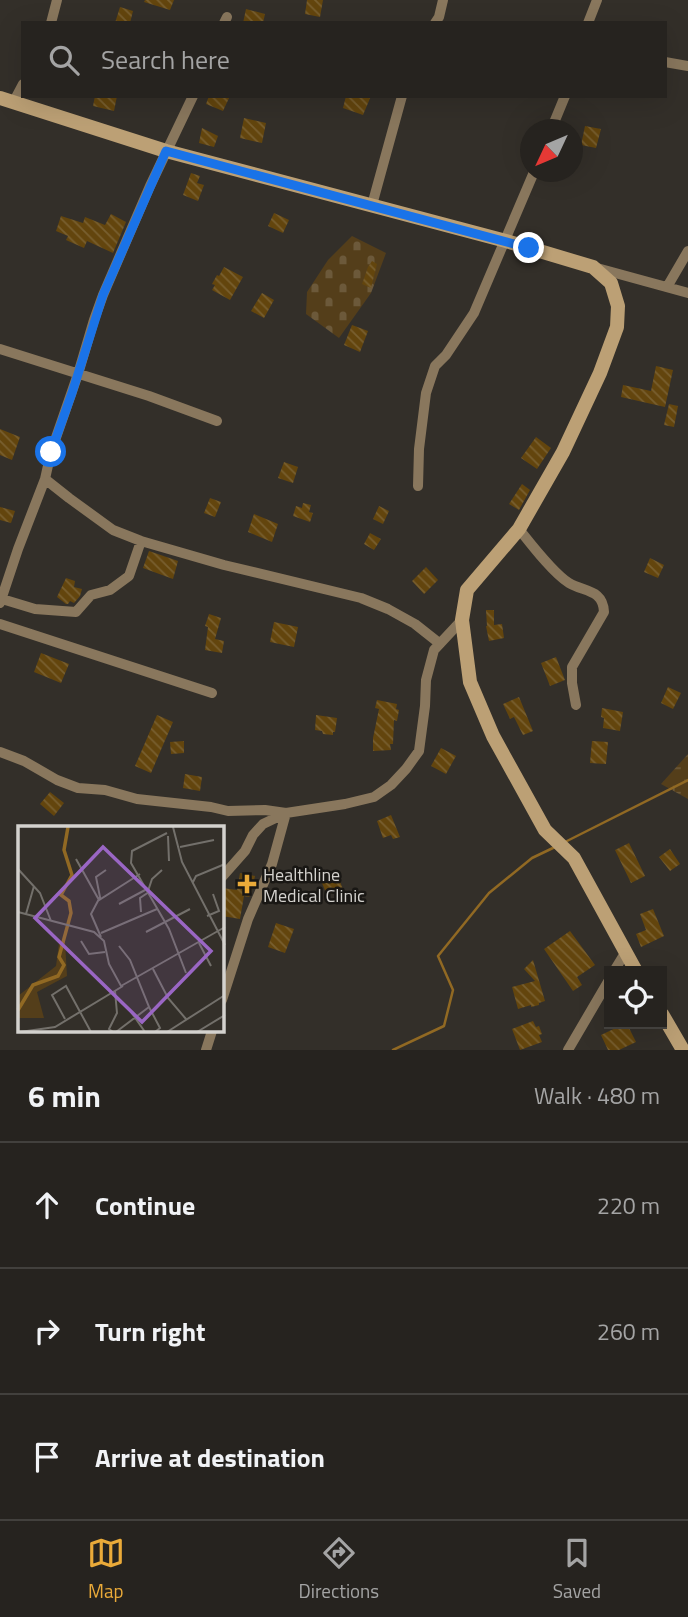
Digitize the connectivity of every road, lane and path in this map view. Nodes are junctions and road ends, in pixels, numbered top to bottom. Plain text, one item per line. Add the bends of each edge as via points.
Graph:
1 (57, 0) edge
2 (443, 0) edge
3 (597, 0) edge
4 (52, 21) edge
5 (436, 21) edge
6 (589, 21) edge
7 (667, 62) edge
8 (688, 66) edge
9 (21, 87) edge
10 (192, 98) edge
11 (401, 98) edge
12 (564, 98) edge
13 (7, 99) edge
14 (556, 119) edge
15 (166, 151) junction
16 (530, 182) edge
17 (372, 205) junction
18 (506, 241) junction
19 (688, 251) edge
20 (593, 267) junction
21 (667, 287) junction
22 (688, 293) edge
23 (0, 349) edge
24 (78, 374) junction
25 (217, 421) dead end
26 (45, 478) junction
27 (418, 486) dead end
28 (519, 528) junction
29 (141, 541) junction
30 (1, 601) edge
31 (462, 620) junction
32 (0, 624) edge
33 (439, 643) junction
34 (212, 693) dead end
35 (576, 705) dead end
36 (0, 752) edge
37 (286, 813) junction
38 (224, 875) edge
39 (625, 953) junction
40 (617, 966) edge
41 (633, 966) edge
42 (604, 989) edge
43 (224, 994) edge
44 (667, 1023) edge
45 (212, 1032) edge
46 (206, 1050) edge
47 (568, 1050) edge
48 (683, 1050) edge

1 - 4 street
2 - 5 street
3 - 6 street
7 - 8 street
9 - 13 street
10 - 15 street
11 - 17 street
12 - 14 street
13 - 15 main road
15 - 17 main road
15 - 24 street via 103,295
16 - 18 street
17 - 18 main road
18 - 20 main road
18 - 27 street via 474,313 435,366 426,393
19 - 21 street
20 - 21 street
20 - 28 main road via 611,283 618,306 617,327 563,452
21 - 22 street
23 - 24 street
24 - 25 street
24 - 26 street
26 - 29 street via 113,530
26 - 30 street
28 - 31 main road via 467,590
28 - 35 street via 568,582 604,602 604,612 572,667
29 - 30 street via 129,576 110,590 91,595 76,612
29 - 33 street via 361,598 415,624
31 - 33 street
31 - 39 main road via 470,682 493,736 545,830 574,858
32 - 34 street
33 - 37 street via 426,680 419,751 406,769 374,797
36 - 37 street via 78,788 228,811
37 - 38 street via 263,824
37 - 43 street
39 - 40 street
39 - 41 main road
42 - 47 street
44 - 48 main road
45 - 46 street

